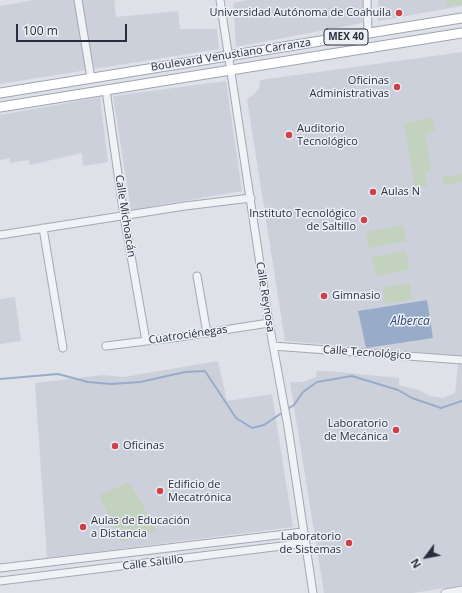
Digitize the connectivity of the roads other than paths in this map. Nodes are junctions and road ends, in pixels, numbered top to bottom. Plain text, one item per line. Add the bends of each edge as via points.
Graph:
1 (78, 0) edge
2 (220, 0) edge
3 (367, 0) edge
4 (462, 18) edge
5 (368, 33) junction
6 (462, 34) edge
7 (229, 55) junction
8 (232, 69) junction
9 (91, 78) junction
10 (106, 90) junction
11 (0, 93) edge
12 (0, 107) edge
13 (251, 198) junction
14 (124, 216) junction
15 (43, 228) junction
16 (0, 235) edge
17 (197, 276) dead end
18 (269, 322) junction
19 (207, 333) junction
20 (146, 341) junction
21 (106, 346) dead end
22 (273, 346) junction
23 (63, 348) dead end
24 (462, 360) edge
25 (303, 532) junction
26 (306, 543) junction
27 (0, 568) edge
28 (0, 581) edge
29 (460, 591) edge
30 (313, 593) edge
31 (445, 593) edge

1 - 9 street
2 - 7 street, Calle Reynosa
3 - 5 street
4 - 5 main road, Boulevard Venustiano Carranza / MEX 40
5 - 7 main road, Boulevard Venustiano Carranza / MEX 40
6 - 8 main road, Boulevard Venustiano Carranza / MEX 40
7 - 8 street, Calle Reynosa
7 - 9 main road, Boulevard Venustiano Carranza / MEX 40
8 - 10 main road, Boulevard Venustiano Carranza / MEX 40
8 - 13 street, Calle Reynosa
9 - 11 main road, Boulevard Venustiano Carranza / MEX 40
10 - 12 main road, Boulevard Venustiano Carranza / MEX 40
10 - 14 street, Calle Michoacán
13 - 14 street
13 - 18 street, Calle Reynosa
14 - 15 street
14 - 20 street, Calle Michoacán
15 - 16 street
15 - 23 street
17 - 19 street
18 - 19 street, Cuatrociénegas
18 - 22 street, Calle Reynosa
19 - 20 street, Cuatrociénegas
20 - 21 street, Cuatrociénegas
22 - 24 street, Calle Tecnológico
22 - 25 street, Calle Reynosa
25 - 26 street, Calle Reynosa
25 - 27 street, Calle Saltillo
26 - 28 street, Calle Saltillo
26 - 30 street, Calle Reynosa
29 - 31 street

